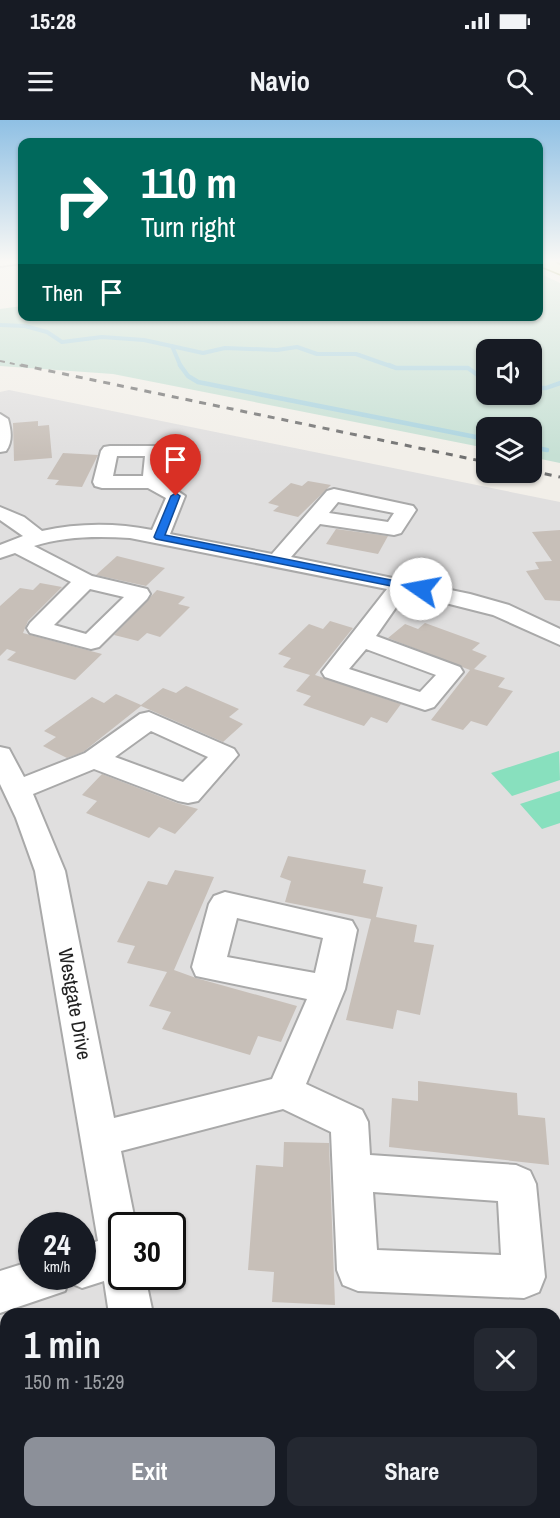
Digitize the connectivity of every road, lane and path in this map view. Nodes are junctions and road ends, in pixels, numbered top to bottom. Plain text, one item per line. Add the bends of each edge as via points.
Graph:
1 (0, 419) edge
2 (0, 447) edge
3 (152, 482) dead end
4 (0, 513) edge
5 (315, 517) dead end
6 (37, 537) junction
7 (159, 537) junction
8 (8, 548) edge
9 (277, 561) junction
10 (85, 582) dead end
11 (401, 585) junction
12 (362, 639) dead end
13 (560, 639) edge
14 (0, 755) edge
15 (93, 759) dead end
16 (17, 790) junction
17 (328, 989) dead end
18 (285, 1092) junction
19 (99, 1139) junction
20 (353, 1172) junction
21 (108, 1226) edge
22 (18, 1286) edge
23 (122, 1290) edge
24 (0, 1292) edge
25 (129, 1308) edge

1 - 2 street
3 - 7 street via 176,496
4 - 6 street
5 - 9 street
6 - 7 street via 92,530
6 - 8 street
7 - 9 street
8 - 10 street
9 - 11 street
11 - 12 street
11 - 13 street via 501,610
14 - 16 street, Westgate Drive
15 - 16 street
16 - 19 street, Westgate Drive via 50,871
17 - 18 street
18 - 19 street
18 - 20 street via 349,1122
19 - 21 street, Westgate Drive
20 - 20 street via 358,1270 524,1277 516,1184
22 - 24 street
23 - 25 street, Westgate Drive

